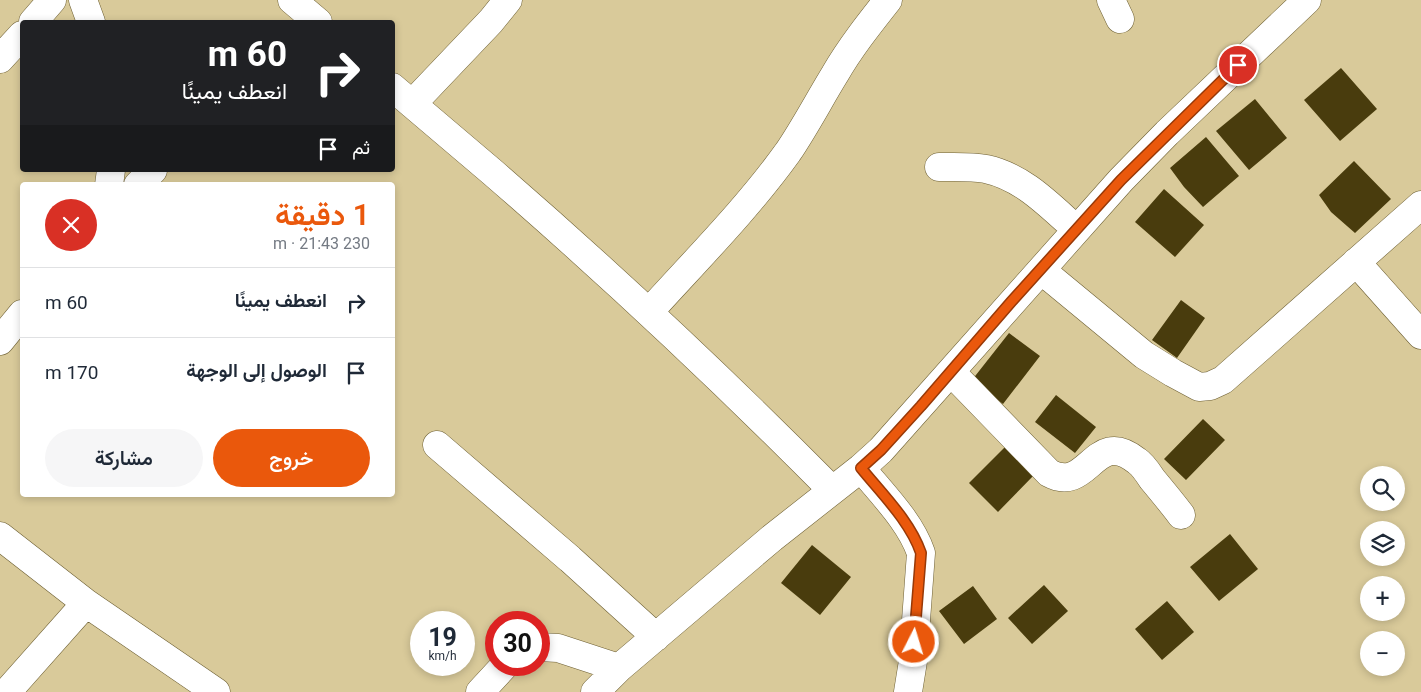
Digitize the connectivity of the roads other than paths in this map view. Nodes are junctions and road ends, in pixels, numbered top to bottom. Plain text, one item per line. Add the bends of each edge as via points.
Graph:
1 (52, 0) edge
2 (83, 0) edge
3 (508, 0) edge
4 (888, 0) edge
5 (1307, 0) edge
6 (35, 20) edge
7 (90, 20) edge
8 (20, 37) edge
9 (0, 60) edge
10 (402, 96) edge
11 (939, 168) dead end
12 (151, 172) edge
13 (141, 182) edge
14 (1421, 205) edge
15 (1076, 229) junction
16 (1356, 262) junction
17 (1041, 270) junction
18 (649, 312) junction
19 (20, 317) edge
20 (1421, 335) edge
21 (0, 342) edge
22 (951, 372) junction
23 (437, 445) dead end
24 (861, 468) junction
25 (832, 490) junction
26 (1181, 516) dead end
27 (0, 536) edge
28 (86, 603) junction
29 (656, 637) junction
30 (550, 648) edge
31 (619, 668) junction
32 (495, 676) edge
33 (7, 692) edge
34 (216, 692) edge
35 (480, 692) edge
36 (596, 692) edge
37 (908, 692) edge

1 - 6 street
2 - 7 street
3 - 10 street via 491,21
4 - 18 street via 854,45 784,157
5 - 15 street via 1161,140
8 - 9 street
10 - 18 street via 491,170
11 - 15 street via 968,167 1003,174 1031,189
12 - 13 street
14 - 16 street
15 - 17 street
16 - 17 street via 1222,380 1199,387 1144,355
16 - 20 street
17 - 22 street
18 - 25 street
19 - 21 street
22 - 24 street
22 - 26 street via 1049,473 1063,479 1071,477 1101,454 1123,452 1138,461
23 - 29 street
24 - 25 street
24 - 37 street via 905,522 921,553
25 - 29 street
27 - 28 street
28 - 33 street
28 - 34 street
29 - 31 street
30 - 31 street
31 - 36 street
32 - 35 street

